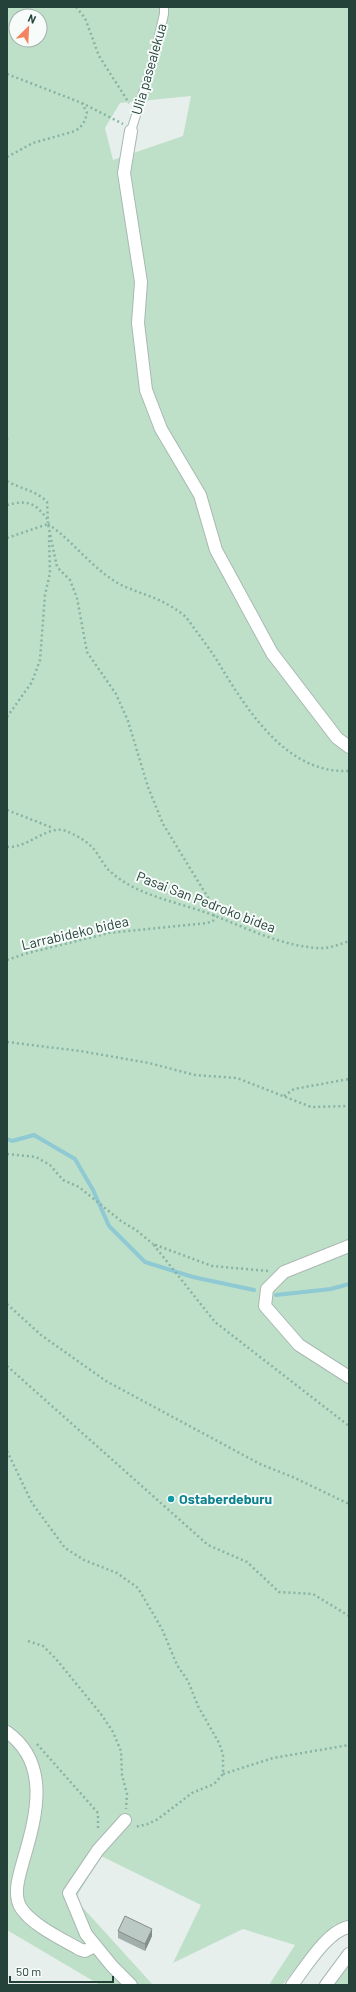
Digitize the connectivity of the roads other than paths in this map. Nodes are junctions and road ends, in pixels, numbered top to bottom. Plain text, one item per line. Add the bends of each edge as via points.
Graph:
1 (164, 7) edge
2 (131, 130) joint
3 (349, 747) edge
4 (349, 1246) edge
5 (349, 1377) edge
6 (7, 1732) edge
7 (121, 1824) road end
8 (349, 1927) edge
9 (94, 1946) junction
10 (349, 1955) edge
11 (131, 1985) edge
12 (292, 1985) edge
13 (326, 1985) edge

1 - 2 lane, Ulia pasealekua via 153,60
2 - 3 street via 124,173 141,282 138,323 146,390 161,429 200,495 216,550 272,653 337,738
4 - 5 street via 284,1272 267,1289 265,1306 299,1345
6 - 9 street via 19,1740 29,1756 36,1775 37,1799 27,1850 18,1879 17,1895 21,1908 30,1918 79,1949 85,1951
7 - 9 street via 96,1853 69,1893 86,1934
8 - 12 street via 333,1934
9 - 11 street
10 - 13 street

